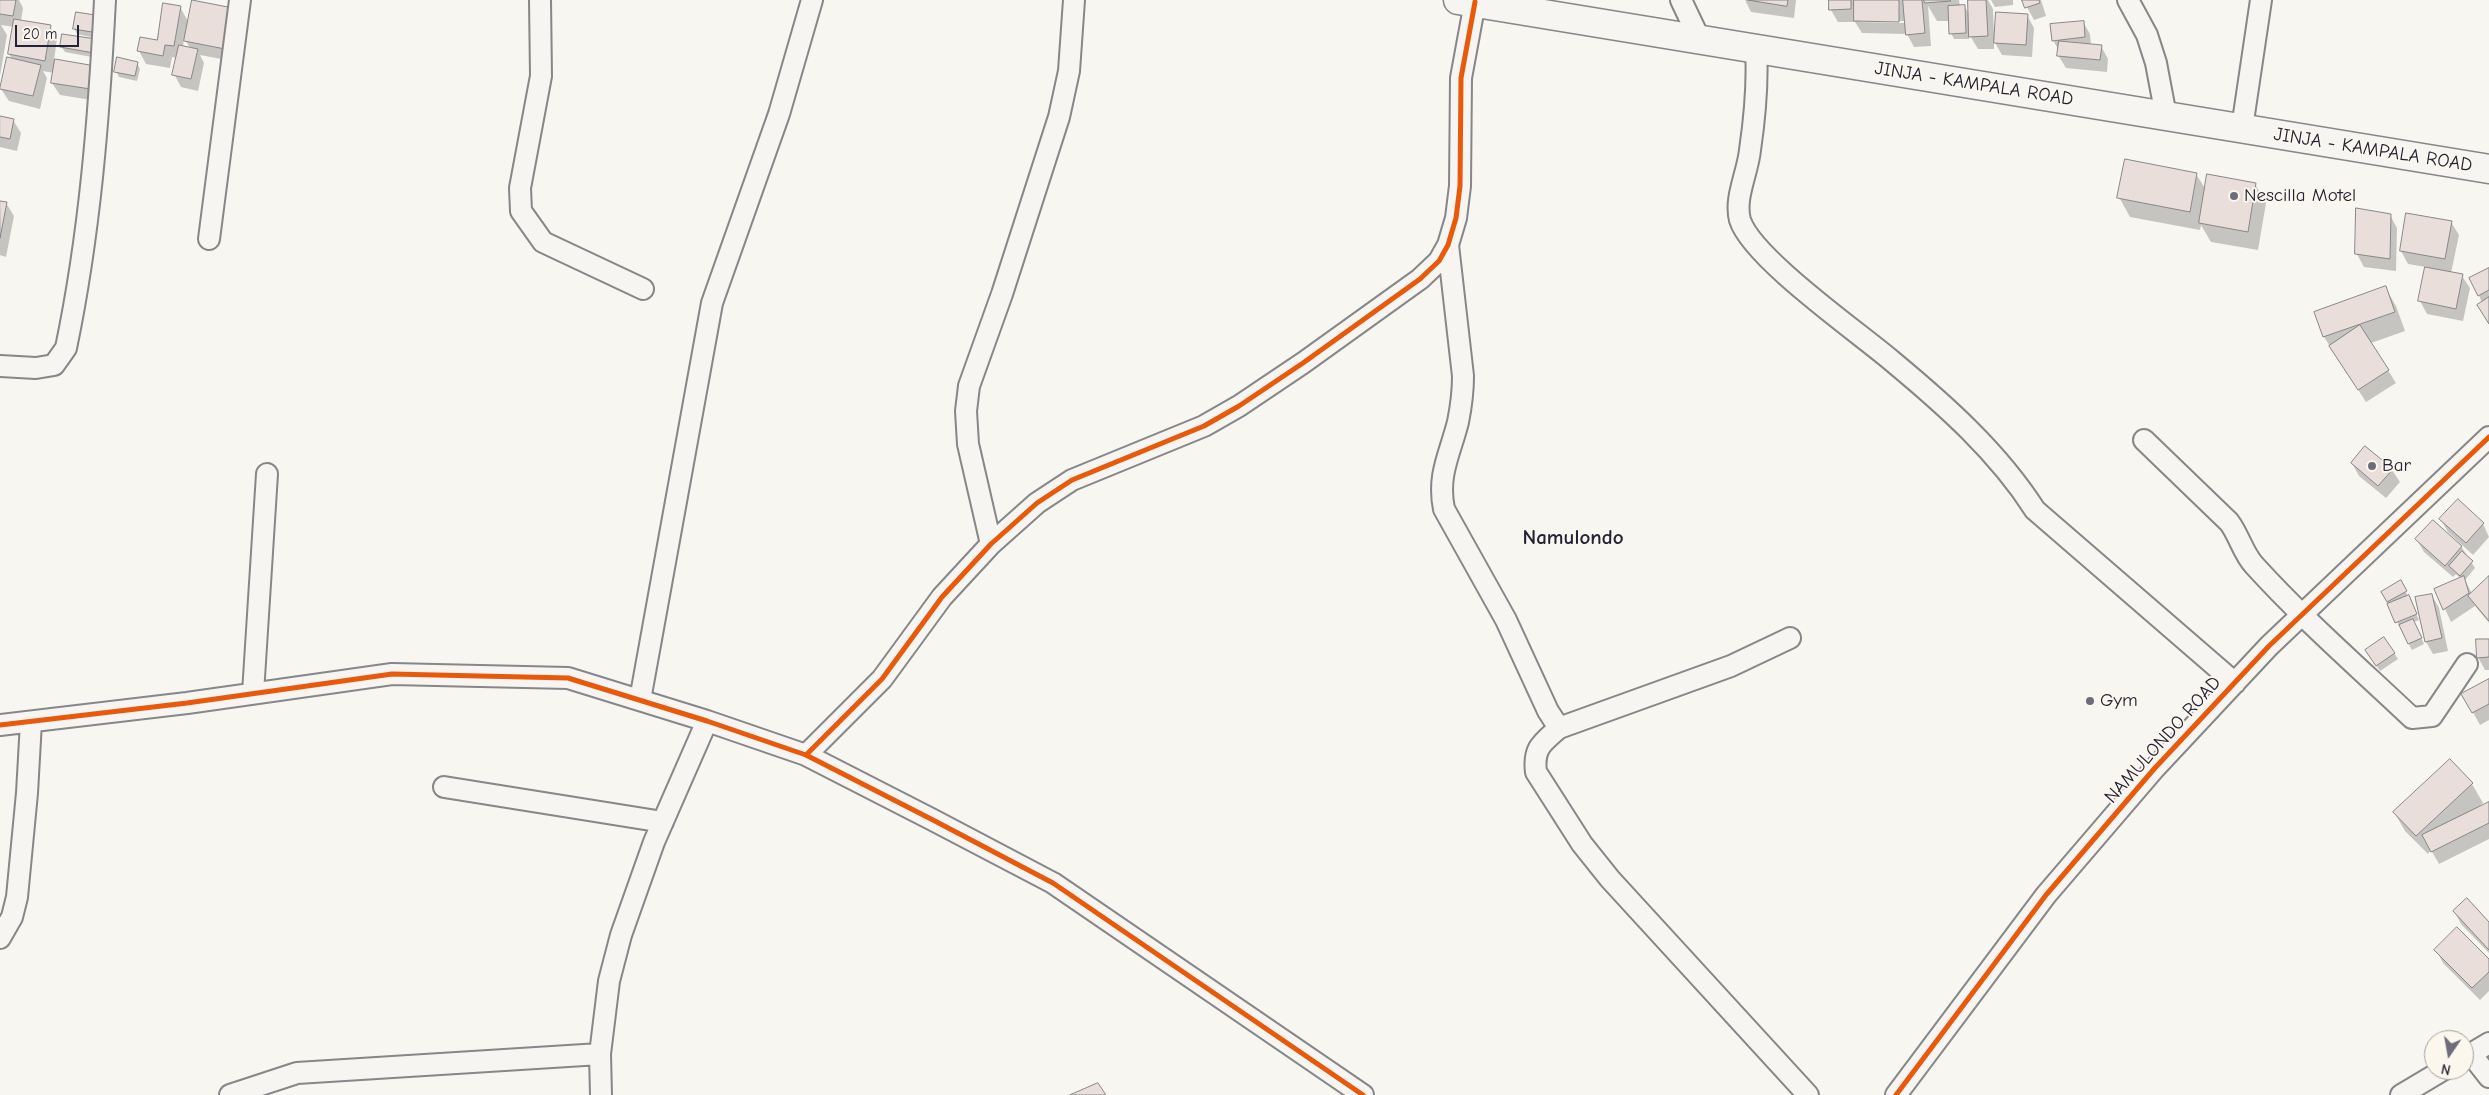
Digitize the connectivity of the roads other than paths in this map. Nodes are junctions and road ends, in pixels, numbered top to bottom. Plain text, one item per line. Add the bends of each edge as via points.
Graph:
1 (105, 0) edge
2 (240, 0) edge
3 (540, 0) edge
4 (812, 0) edge
5 (1074, 0) edge
6 (1681, 0) edge
7 (2128, 0) edge
8 (2261, 0) edge
9 (1466, 1) edge
10 (1698, 38) junction
11 (1756, 48) junction
12 (2166, 116) junction
13 (2242, 128) junction
14 (2489, 169) edge
15 (209, 239) dead end
16 (1448, 245) junction
17 (643, 289) dead end
18 (0, 366) edge
19 (2489, 437) edge
20 (2144, 440) dead end
21 (267, 474) dead end
22 (991, 544) junction
23 (2303, 615) junction
24 (1790, 638) dead end
25 (2467, 664) dead end
26 (2235, 683) junction
27 (253, 693) junction
28 (640, 700) junction
29 (707, 721) junction
30 (31, 722) junction
31 (0, 725) edge
32 (1559, 728) junction
33 (806, 755) junction
34 (444, 787) dead end
35 (663, 822) junction
36 (0, 938) edge
37 (2489, 1043) edge
38 (2474, 1052) edge
39 (600, 1054) junction
40 (2474, 1063) edge
41 (2489, 1077) edge
42 (2427, 1080) edge
43 (230, 1095) edge
44 (601, 1095) edge
45 (1363, 1095) edge
46 (1808, 1095) edge
47 (1896, 1095) edge
48 (2401, 1095) edge

1 - 18 street via 100,108 91,199 66,348 54,365 36,368
2 - 15 street
3 - 17 street via 541,76 520,188 521,211 543,242
4 - 28 street via 779,114 712,303
5 - 22 street via 1069,71 1060,117 969,386 966,411 968,444
6 - 10 street
7 - 12 street via 2147,36 2156,63
8 - 13 street
9 - 10 highway, JINJA - KAMPALA ROAD
9 - 16 street via 1461,78 1460,186
10 - 11 highway, JINJA - KAMPALA ROAD
11 - 12 highway, JINJA - KAMPALA ROAD
11 - 26 street via 1758,80 1739,207 1743,226 1757,248 1980,439 2042,516
12 - 13 highway, JINJA - KAMPALA ROAD
13 - 14 highway, JINJA - KAMPALA ROAD
16 - 22 street via 1439,261 1420,279 1240,406 1204,426 1072,480 1037,503
16 - 32 street via 1463,376 1458,423 1442,472 1440,492 1444,509 1506,620
19 - 23 street, NAMULONDO ROAD
20 - 23 street via 2229,522 2252,563
21 - 27 street
22 - 33 street via 942,597 882,679
23 - 25 street via 2412,718 2432,716
23 - 26 street, NAMULONDO ROAD
24 - 32 street via 1731,666
26 - 47 street, NAMULONDO ROAD via 2154,769 2046,894
27 - 28 street via 392,674 568,678
27 - 30 street
28 - 29 street
29 - 33 street
29 - 35 street
30 - 31 street
30 - 36 street via 17,897 12,917
32 - 46 street via 1537,751 1536,772 1582,844 1610,880
33 - 45 street via 1053,883
34 - 35 street
35 - 39 street via 616,954 609,981
37 - 38 street
39 - 43 street via 297,1073
39 - 44 street
40 - 41 street
42 - 48 street

